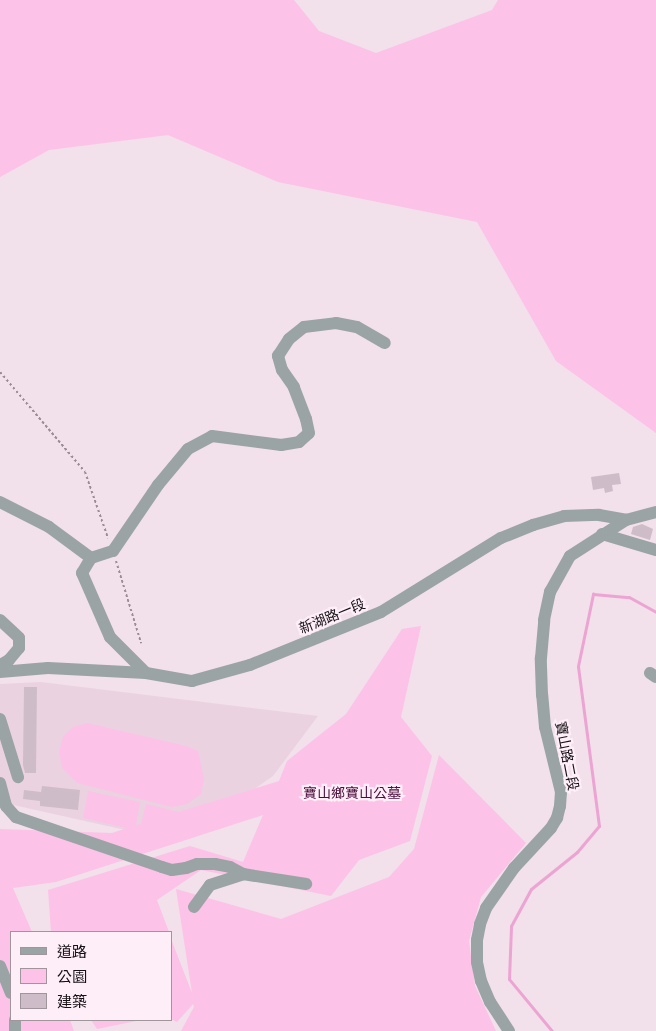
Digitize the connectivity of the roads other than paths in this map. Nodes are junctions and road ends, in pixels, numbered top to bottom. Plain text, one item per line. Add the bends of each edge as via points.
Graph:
1 (385, 343) dead end
2 (0, 502) edge
3 (656, 512) edge
4 (626, 520) junction
5 (602, 534) junction
6 (656, 550) edge
7 (91, 558) junction
8 (0, 620) edge
9 (0, 665) edge
10 (0, 672) edge
11 (146, 673) junction
12 (0, 719) edge
13 (18, 778) dead end
14 (0, 783) edge
15 (243, 874) junction
16 (306, 884) dead end
17 (194, 907) dead end
18 (0, 966) edge
19 (10, 991) edge
20 (509, 1031) edge

1 - 7 street via 357,327 336,323 304,327 289,339 278,356 282,370 294,387 309,433 299,442 281,445 212,436 188,449 158,485 113,551
2 - 7 street via 49,527
3 - 4 street, 新湖路一段
4 - 5 street, 寶山路二段
4 - 11 street, 新湖路一段 via 600,515 564,516 533,525 501,538 381,612 250,665 192,681
5 - 6 street
5 - 20 street, 寶山路二段 via 570,556 561,568 550,592 544,620 542,695 545,727 561,792 557,818 498,889 480,924 477,962 481,981
7 - 11 street via 82,573 110,637
8 - 9 street via 19,638 19,648 10,660
10 - 11 street, 新湖路一段 via 48,668
12 - 13 street
14 - 15 street via 6,806 16,817 172,870 215,864
15 - 16 street
15 - 17 street via 210,885
18 - 19 street

